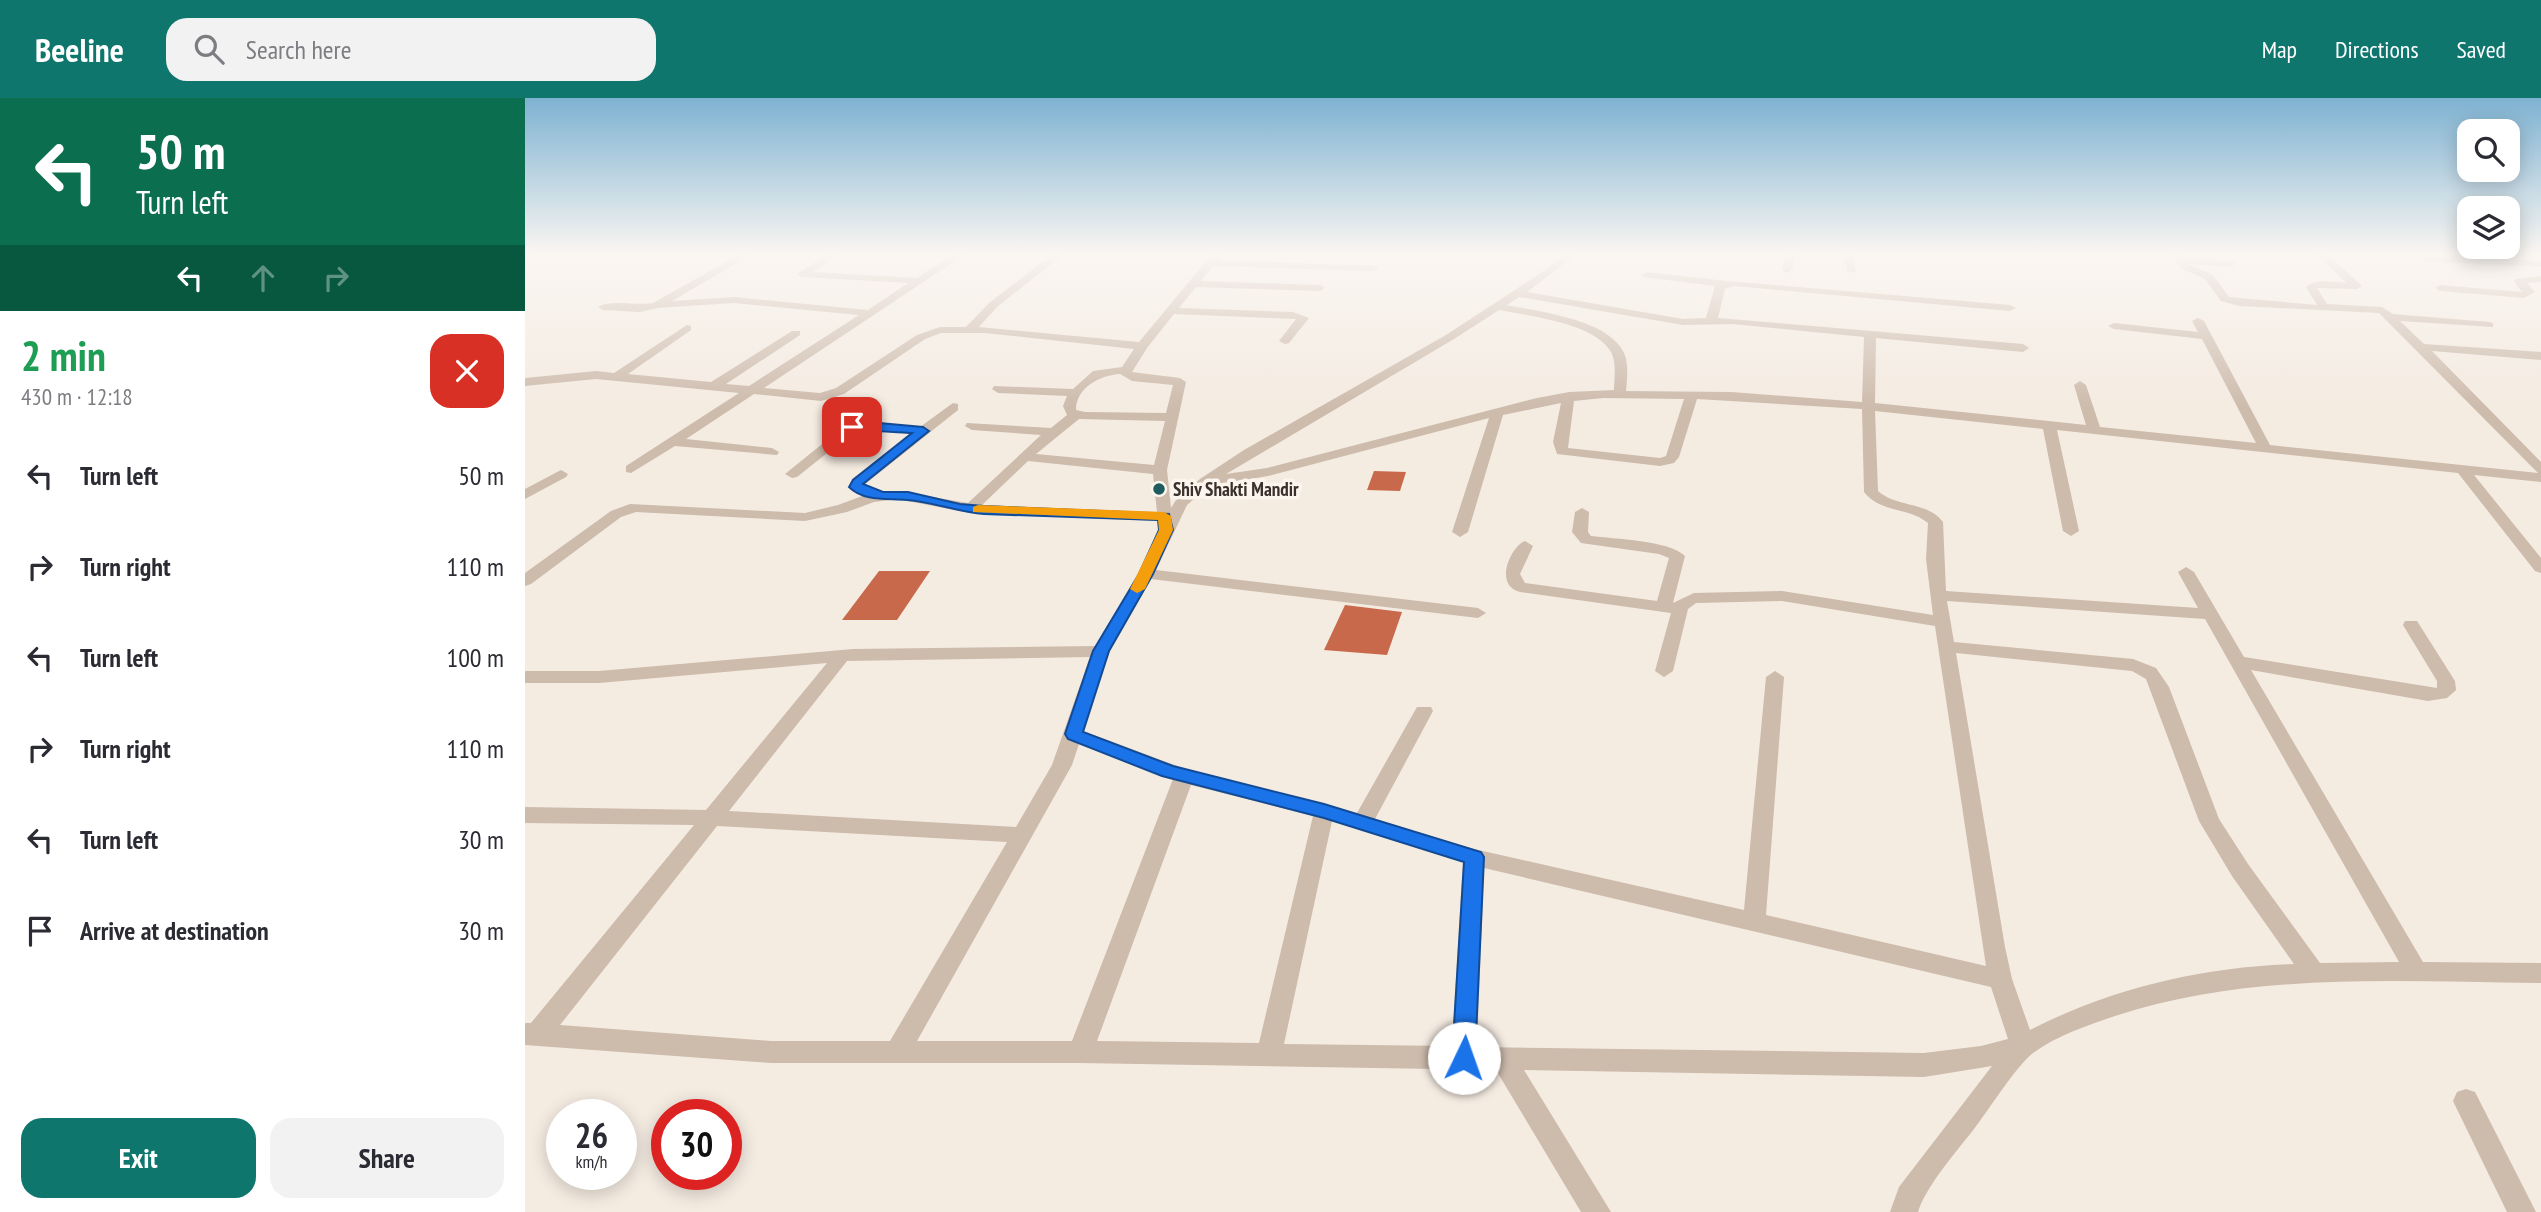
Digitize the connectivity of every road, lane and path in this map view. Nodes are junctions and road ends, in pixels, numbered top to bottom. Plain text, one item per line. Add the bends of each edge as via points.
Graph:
1 (657, 305) edge
2 (785, 305) edge
3 (881, 305) edge
4 (992, 305) edge
5 (1176, 305) edge
6 (1583, 305) edge
7 (1714, 305) edge
8 (1974, 305) edge
9 (2270, 305) edge
10 (1497, 306) joint
11 (603, 307) dead end
12 (2323, 307) joint
13 (2010, 308) dead end
14 (1172, 311) junction
15 (868, 313) junction
16 (2389, 317) junction
17 (2198, 321) dead end
18 (1711, 322) junction
19 (2489, 325) dead end
20 (2114, 326) dead end
21 (687, 328) dead end
22 (970, 329) junction
23 (796, 333) dead end
24 (1870, 335) junction
25 (2206, 335) junction
26 (1285, 341) dead end
27 (1142, 346) junction
28 (2421, 347) junction
29 (2024, 348) dead end
30 (2541, 356) edge
31 (1126, 370) junction
32 (616, 377) junction
33 (525, 382) edge
34 (2080, 385) dead end
35 (714, 386) junction
36 (998, 389) dead end
37 (754, 391) junction
38 (1076, 393) junction
39 (1620, 394) junction
40 (1692, 395) junction
41 (1569, 397) junction
42 (1868, 406) junction
43 (953, 407) dead end
44 (1497, 414) junction
45 (1076, 415) junction
46 (1171, 417) junction
47 (2049, 425) junction
48 (972, 426) dead end
49 (2094, 430) junction
50 (923, 431) junction
51 (1053, 432) junction
52 (674, 442) junction
53 (2265, 448) junction
54 (772, 453) dead end
55 (1025, 457) junction
56 (631, 469) dead end
57 (1160, 470) junction
58 (2463, 470) junction
59 (2541, 470) edge
60 (561, 474) dead end
61 (792, 474) dead end
62 (2541, 478) edge
63 (1205, 482) junction
64 (525, 495) edge
65 (882, 496) junction
66 (970, 509) junction
67 (1582, 512) dead end
68 (1165, 523) junction
69 (2071, 531) dead end
70 (1459, 532) dead end
71 (1525, 546) dead end
72 (2541, 568) edge
73 (2186, 572) dead end
74 (1146, 574) junction
75 (525, 581) edge
76 (1938, 595) junction
77 (1672, 608) junction
78 (1478, 613) dead end
79 (2208, 614) junction
80 (1943, 622) junction
81 (2411, 625) dead end
82 (1947, 647) junction
83 (1101, 651) junction
84 (842, 656) junction
85 (2235, 661) junction
86 (1664, 671) dead end
87 (525, 677) edge
88 (1775, 677) dead end
89 (1424, 711) dead end
90 (1074, 734) junction
91 (1184, 776) junction
92 (1324, 811) junction
93 (525, 815) edge
94 (711, 818) junction
95 (1362, 824) junction
96 (1022, 835) junction
97 (1474, 857) junction
98 (1754, 920) junction
99 (2416, 971) junction
100 (2541, 972) edge
101 (2314, 973) junction
102 (2000, 979) junction
103 (531, 1034) edge
104 (2023, 1046) junction
105 (897, 1052) junction
106 (1080, 1052) junction
107 (1269, 1055) junction
108 (1464, 1058) junction
109 (1503, 1059) junction
110 (2466, 1101) dead end
111 (1597, 1212) edge
112 (1904, 1212) edge
113 (2522, 1212) edge

1 - 11 street
2 - 15 street
3 - 15 street
4 - 22 street
5 - 14 street
6 - 18 street via 1683,323
7 - 18 street
8 - 13 street
9 - 12 street
10 - 39 street via 1577,325 1603,336 1619,355
10 - 63 street
12 - 16 street via 2382,310
14 - 26 street via 1303,318
14 - 27 street
15 - 37 street
16 - 19 street
16 - 28 street
17 - 25 street
18 - 24 street
20 - 25 street
21 - 32 street
22 - 27 street
22 - 37 street via 930,332 831,395
23 - 35 street
24 - 29 street
24 - 42 street
25 - 53 street
27 - 31 street
28 - 30 street
28 - 59 street
31 - 38 street via 1093,374
31 - 46 street via 1132,377 1180,382
32 - 33 street
32 - 35 street
34 - 49 street
35 - 37 street
36 - 38 street
37 - 52 street
38 - 45 street via 1068,407
39 - 40 street
39 - 41 street
40 - 41 street via 1672,457 1660,461 1562,451
40 - 42 street
41 - 44 street
42 - 47 street
42 - 76 street via 1871,492 1882,503 1932,517
43 - 50 street
44 - 63 street via 1268,472
44 - 70 street
45 - 46 street
45 - 51 street
46 - 57 street
47 - 49 street
47 - 69 street
48 - 51 street
49 - 53 street
50 - 61 street via 852,427
50 - 65 street via 857,482 860,490
51 - 55 street
52 - 54 street
52 - 56 street
53 - 58 street
55 - 57 street
55 - 66 street
57 - 68 street
58 - 62 street
58 - 72 street
60 - 64 street
63 - 68 street
65 - 66 street via 908,496
65 - 75 street via 805,517 635,507 617,514
66 - 68 street
67 - 77 street via 1580,532 1586,540 1677,556
68 - 74 street
71 - 77 street via 1512,574 1520,587
73 - 79 street
74 - 78 street via 1399,600
74 - 83 street
76 - 79 street
76 - 80 street
77 - 80 street via 1694,598 1782,596
77 - 86 street
79 - 85 street
80 - 82 street
81 - 85 street via 2446,681 2447,690 2441,694
82 - 101 street via 2147,669 2160,687 2209,821
82 - 102 street
83 - 84 street
83 - 90 street
84 - 87 street via 599,677
84 - 94 street
85 - 99 street
88 - 98 street
89 - 95 street
90 - 91 street
90 - 96 street via 1062,765
91 - 92 street
91 - 106 street
92 - 95 street
92 - 107 street
93 - 94 street
94 - 96 street
94 - 103 street
95 - 97 street
96 - 105 street
97 - 98 street
97 - 108 street
98 - 102 street
99 - 100 street
99 - 101 street
101 - 104 street via 2194,984 2141,997 2077,1018
102 - 104 street
103 - 105 street via 771,1052
104 - 109 street via 1924,1065
104 - 112 street via 1952,1136 1909,1197
105 - 106 street
106 - 107 street
107 - 108 street
108 - 109 street
109 - 111 street
110 - 113 street

